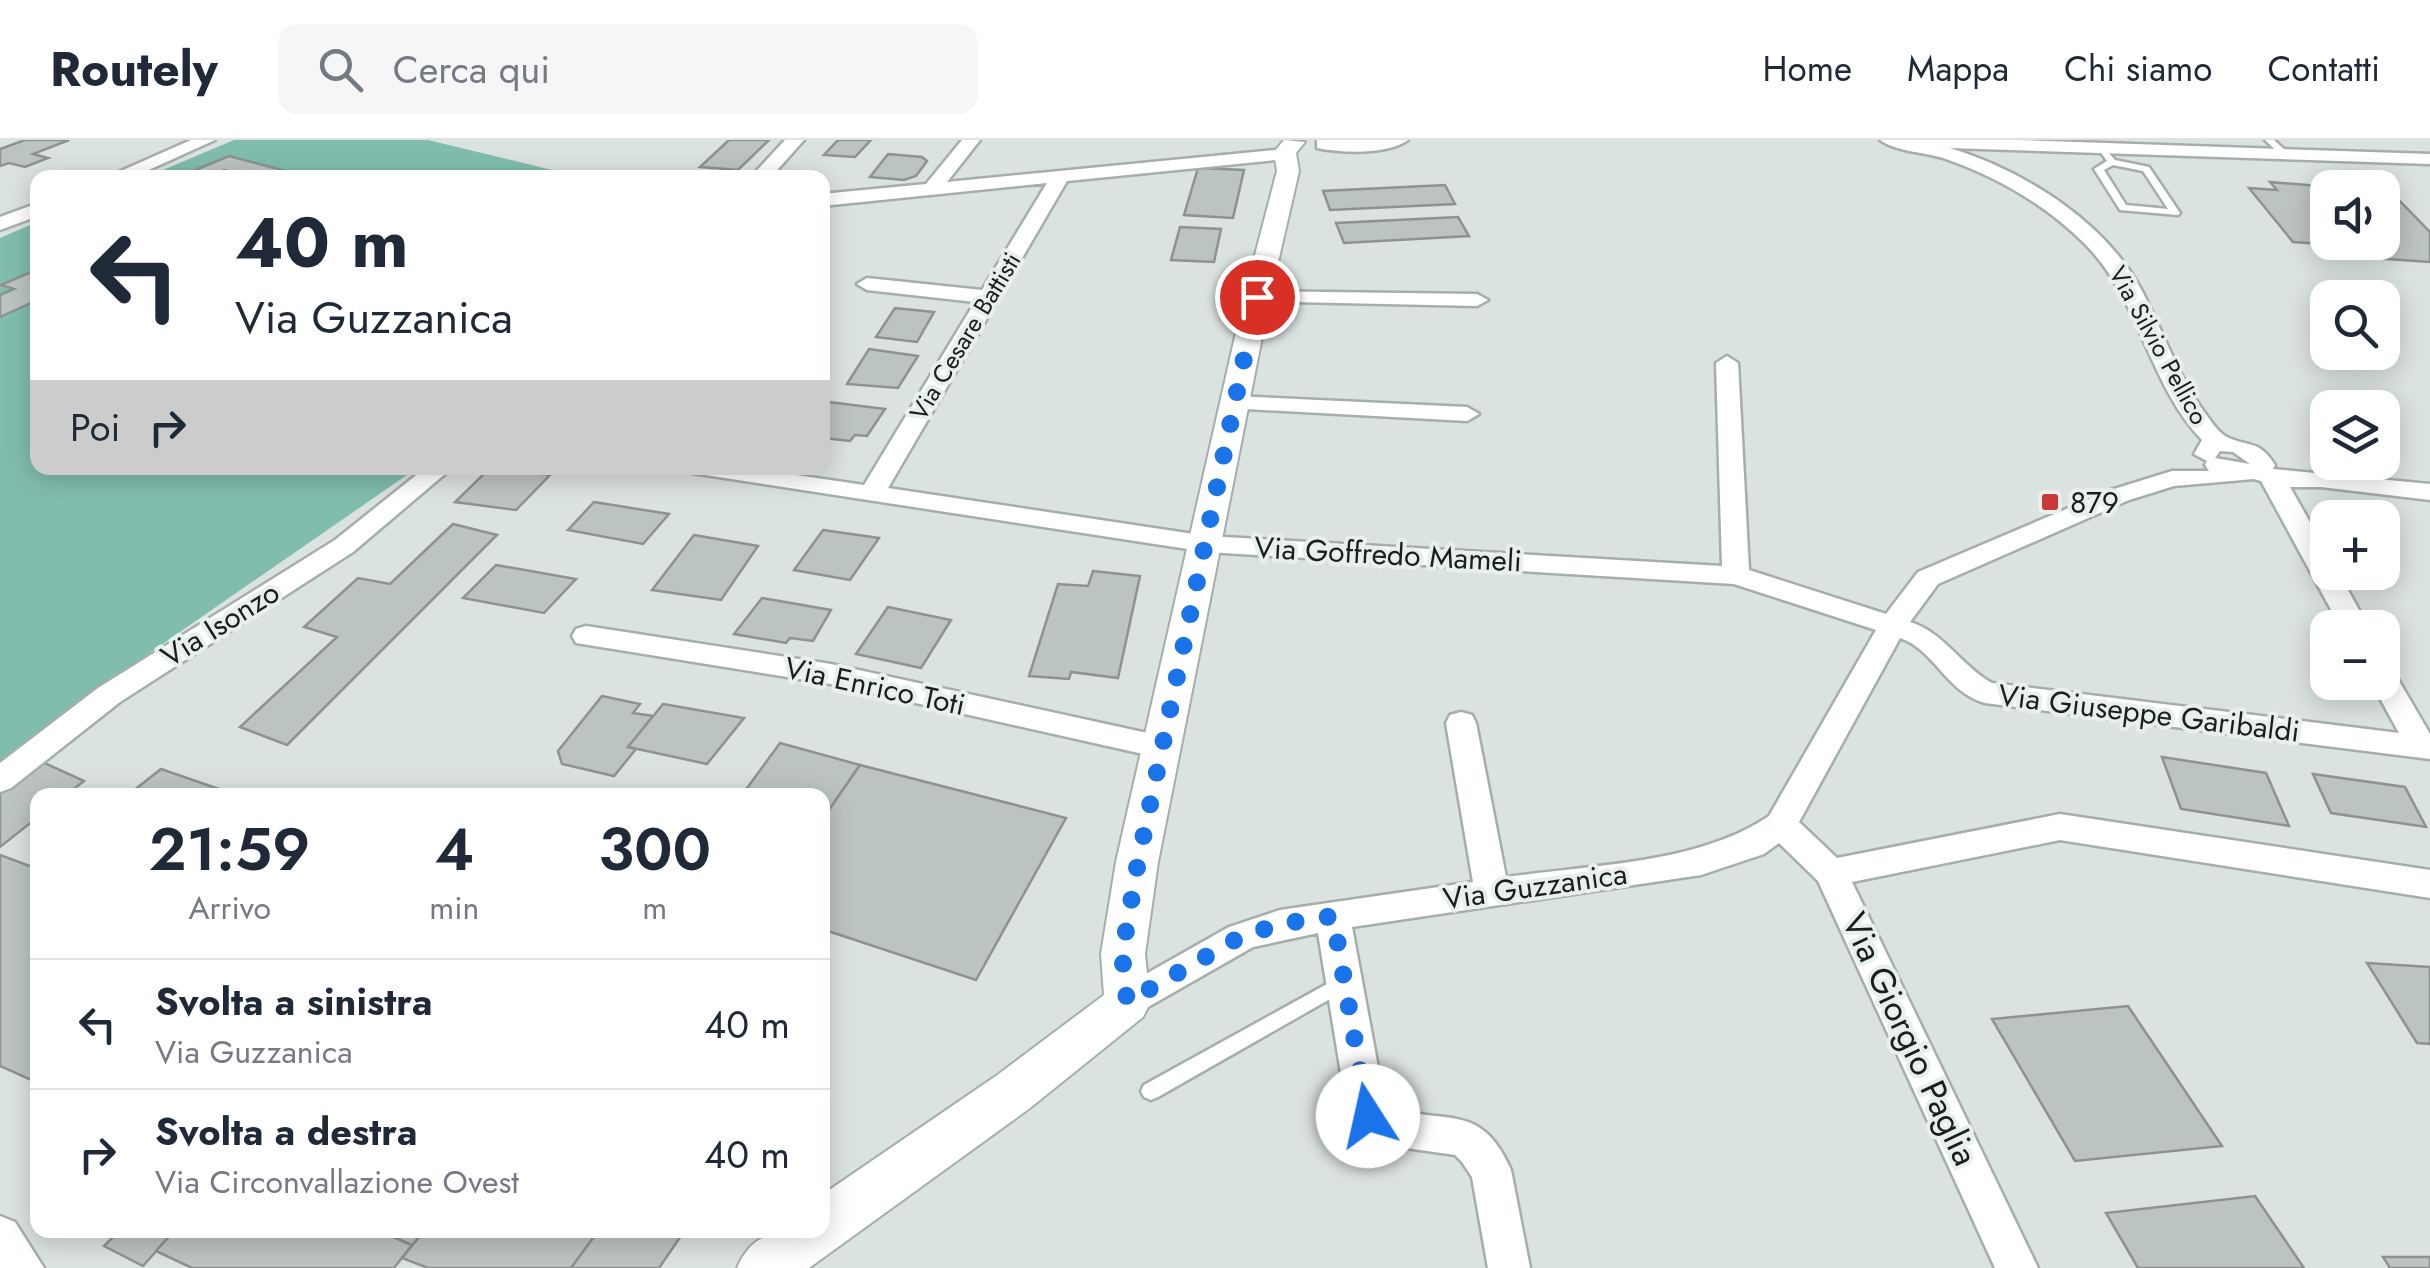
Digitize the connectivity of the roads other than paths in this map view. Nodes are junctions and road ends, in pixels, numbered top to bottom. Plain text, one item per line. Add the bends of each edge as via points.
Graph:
1 (206, 140) edge
2 (795, 140) edge
3 (971, 140) edge
4 (1399, 140) edge
5 (1889, 140) edge
6 (2269, 140) edge
7 (1362, 142) edge
8 (1923, 146) junction
9 (1303, 147) edge
10 (2285, 154) junction
11 (2106, 155) junction
12 (2430, 159) edge
13 (133, 170) edge
14 (767, 170) edge
15 (1060, 176) junction
16 (932, 188) junction
17 (830, 199) edge
18 (30, 212) edge
19 (0, 224) edge
20 (867, 284) dead end
21 (1257, 297) junction
22 (988, 298) junction
23 (1476, 300) dead end
24 (1727, 363) dead end
25 (1234, 403) junction
26 (1468, 414) dead end
27 (2212, 449) junction
28 (2254, 468) junction
29 (431, 475) edge
30 (745, 475) edge
31 (2172, 479) junction
32 (2430, 492) edge
33 (871, 495) junction
34 (1207, 544) junction
35 (1736, 575) junction
36 (2344, 610) edge
37 (1892, 626) junction
38 (586, 636) dead end
39 (2397, 700) edge
40 (1461, 723) dead end
41 (1161, 747) junction
42 (2426, 748) edge
43 (0, 780) edge
44 (1782, 825) junction
45 (1831, 873) junction
46 (2430, 884) edge
47 (1492, 891) junction
48 (1333, 916) junction
49 (1345, 982) junction
50 (1127, 1002) junction
51 (1151, 1090) dead end
52 (830, 1221) edge
53 (0, 1238) edge
54 (806, 1238) edge
55 (23, 1268) edge
56 (764, 1268) edge
57 (1509, 1268) edge
58 (2017, 1268) edge

1 - 13 street
2 - 14 street
3 - 16 street
4 - 7 street
5 - 8 street, Via Silvio Pellico
6 - 10 lane
7 - 9 street
8 - 11 street
8 - 27 street, Via Silvio Pellico via 2004,179 2090,236 2124,278
9 - 15 street
9 - 21 street
10 - 11 street
10 - 12 street
11 - 11 lane via 2099,169 2123,208 2175,214 2146,169
15 - 16 street
15 - 22 street, Via Cesare Battisti
16 - 17 street
18 - 19 street
20 - 22 street
21 - 23 street
21 - 25 street
22 - 33 street, Via Cesare Battisti
24 - 35 street
25 - 26 street
25 - 34 street
27 - 28 street
27 - 31 street
28 - 31 street
28 - 32 street
28 - 36 street
29 - 43 street, Via Isonzo via 344,546 109,695
30 - 33 street, Via Goffredo Mameli
31 - 37 street via 2066,516 1928,578
33 - 34 street, Via Goffredo Mameli
34 - 35 street, Via Goffredo Mameli
34 - 41 street
35 - 37 street, Via Goffredo Mameli
37 - 42 street, Via Giuseppe Garibaldi via 1922,635 1985,693
37 - 44 street
38 - 41 street, Via Enrico Toti via 831,674
39 - 42 street
40 - 47 street
41 - 50 street via 1122,954
44 - 45 street, Via Giorgio Paglia
44 - 47 street, Via Guzzanica via 1700,862
45 - 46 street via 2060,827
45 - 58 street, Via Giorgio Paglia
47 - 48 street, Via Guzzanica
48 - 49 street
48 - 50 street, Via Guzzanica via 1240,937
49 - 51 lane
49 - 57 street via 1368,1116 1399,1129 1465,1138 1476,1149 1491,1170
50 - 52 street, Via Guzzanica
53 - 55 street
54 - 56 street, Via Guzzanica

